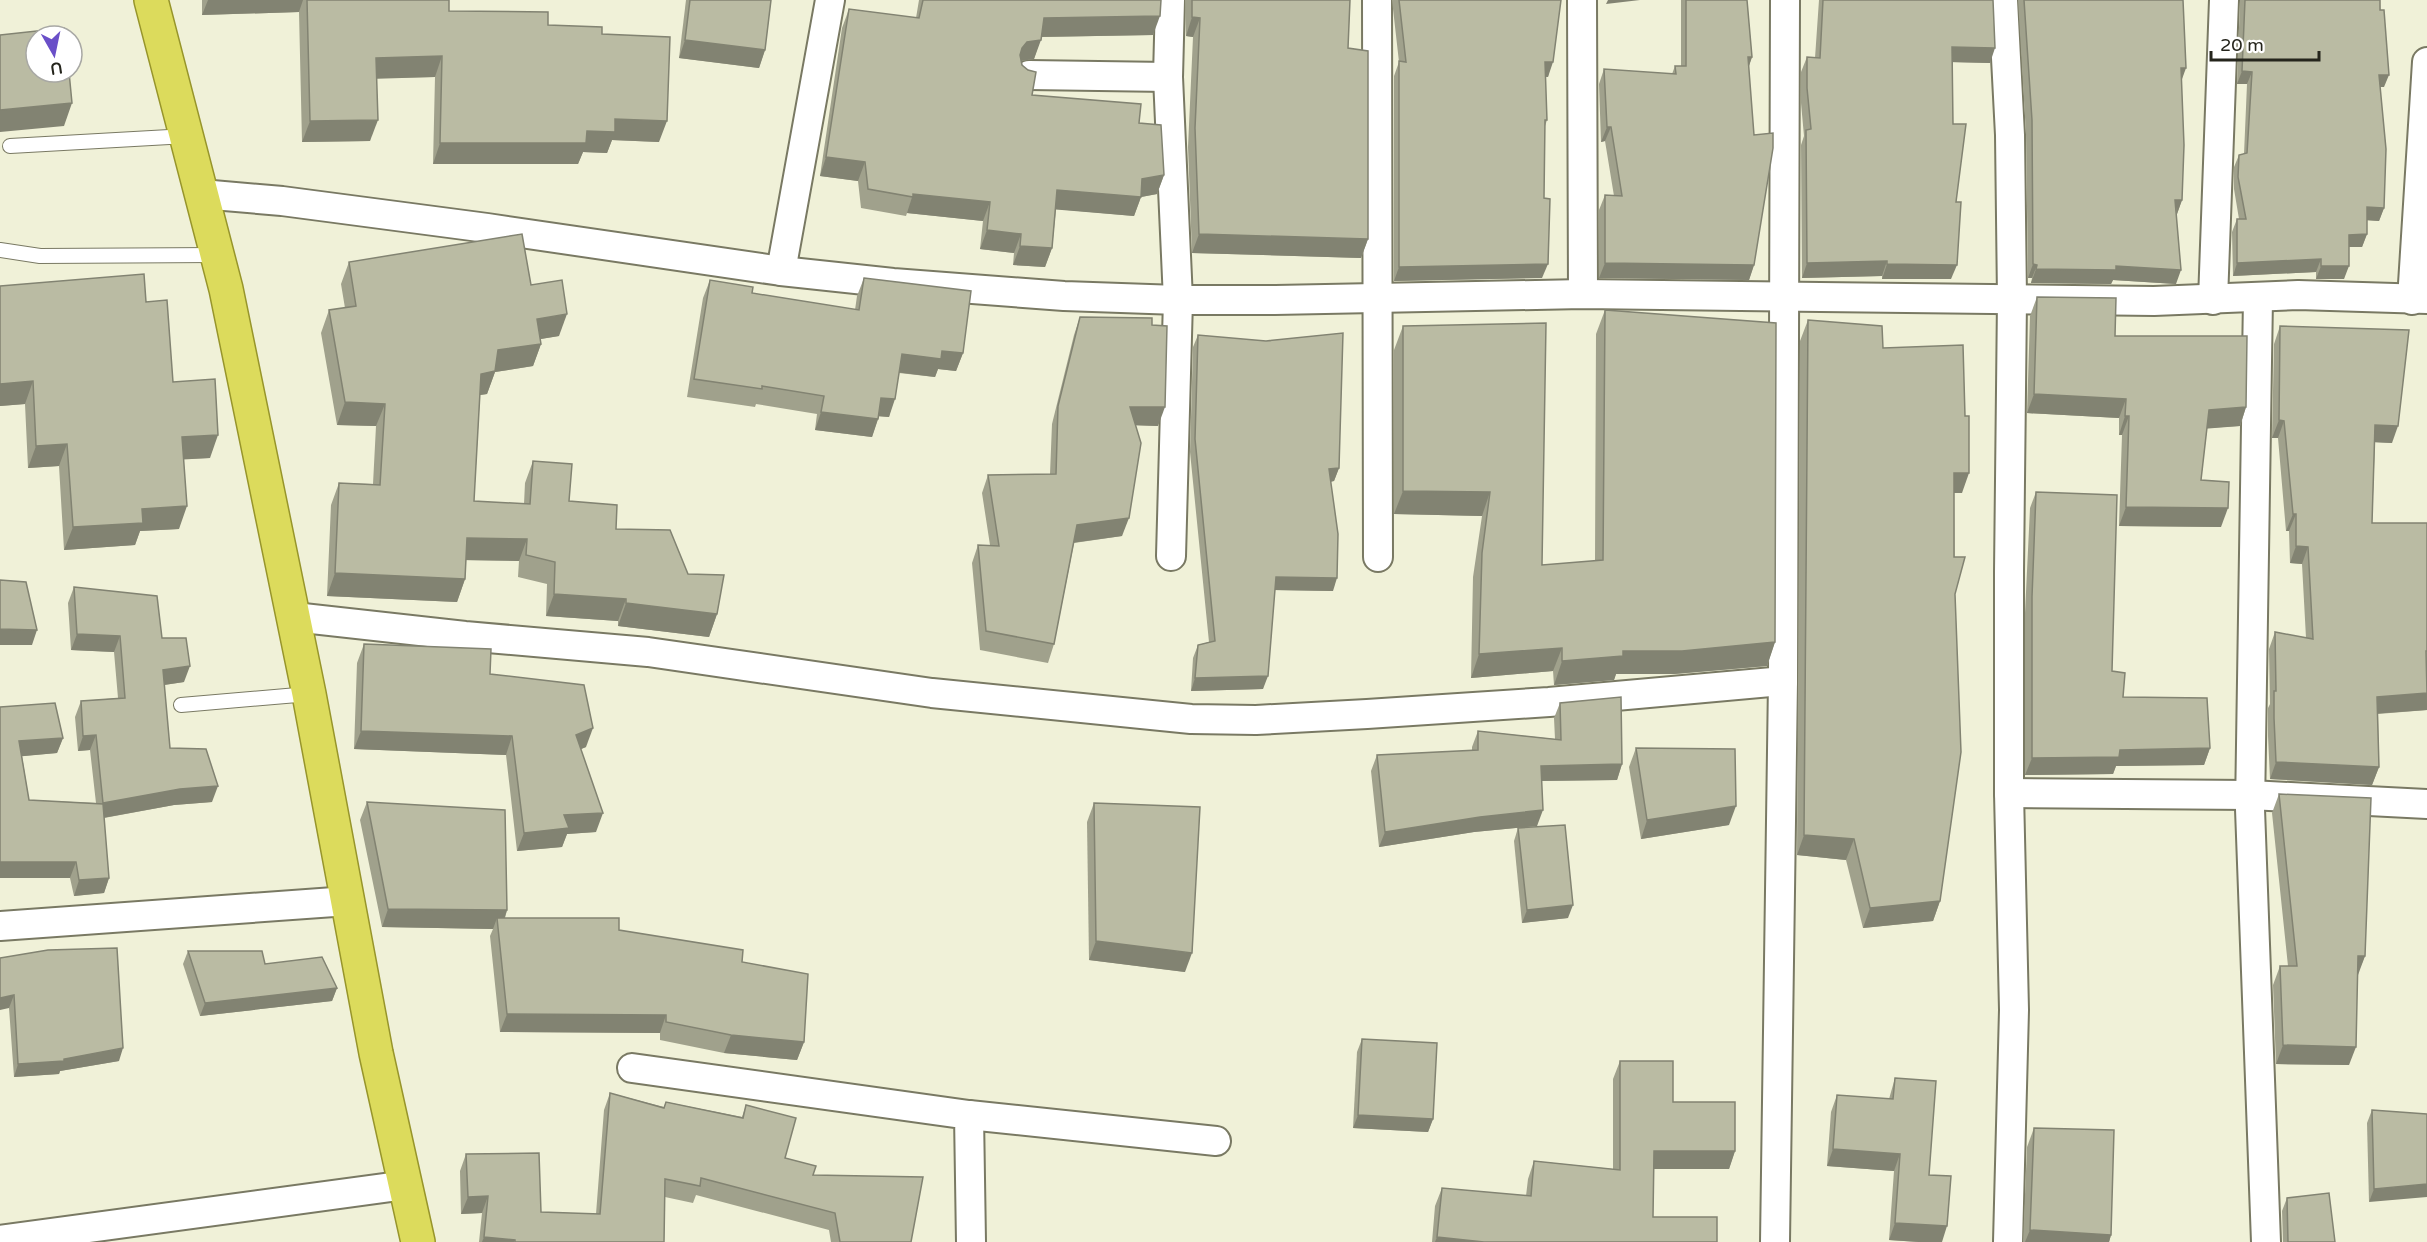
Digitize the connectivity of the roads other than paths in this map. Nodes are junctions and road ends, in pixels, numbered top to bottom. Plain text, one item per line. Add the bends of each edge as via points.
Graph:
1 (151, 0) edge
2 (830, 0) edge
3 (1170, 0) edge
4 (1377, 0) edge
5 (1582, 0) edge
6 (1785, 0) edge
7 (2003, 0) edge
8 (2224, 0) edge
9 (2427, 62) edge
10 (1029, 75) edge
11 (1168, 77) junction
12 (187, 136) junction
13 (10, 146) dead end
14 (201, 194) junction
15 (0, 250) edge
16 (217, 255) junction
17 (781, 271) junction
18 (1583, 294) junction
19 (1783, 298) junction
20 (2258, 298) junction
21 (1378, 299) junction
22 (2012, 299) junction
23 (1178, 300) junction
24 (2213, 300) junction
25 (2419, 300) edge
26 (1171, 556) dead end
27 (1378, 557) dead end
28 (294, 617) junction
29 (1783, 681) junction
30 (309, 694) junction
31 (181, 705) dead end
32 (2009, 793) junction
33 (2250, 795) junction
34 (2427, 804) edge
35 (348, 901) junction
36 (0, 926) edge
37 (632, 1068) dead end
38 (969, 1115) junction
39 (1216, 1141) dead end
40 (406, 1185) junction
41 (0, 1240) edge
42 (418, 1242) edge
43 (971, 1242) edge
44 (1775, 1242) edge
45 (2008, 1242) edge
46 (2266, 1242) edge

1 - 12 highway
2 - 17 street
3 - 11 street
4 - 21 street
5 - 18 street
6 - 19 street
7 - 22 street
8 - 24 street
9 - 25 street
10 - 11 street
11 - 23 street
12 - 13 lane
12 - 14 highway
14 - 16 highway
14 - 17 street via 487,228
15 - 16 lane via 40,256
16 - 28 highway
17 - 23 street via 1064,296
18 - 19 street
18 - 21 street
19 - 22 street
19 - 29 street
20 - 24 street
20 - 25 street via 2341,296
20 - 33 street
21 - 23 street
21 - 27 street
22 - 24 street
22 - 32 street
23 - 26 street
28 - 29 street via 648,652 932,693 1191,718 1256,720 1367,714
28 - 30 highway
29 - 44 street
30 - 31 lane
30 - 35 highway
32 - 33 street
32 - 45 street via 2014,1010
33 - 34 street
33 - 46 street
35 - 36 street
35 - 40 highway
37 - 38 street
38 - 39 street
38 - 43 street
40 - 41 street
40 - 42 highway

